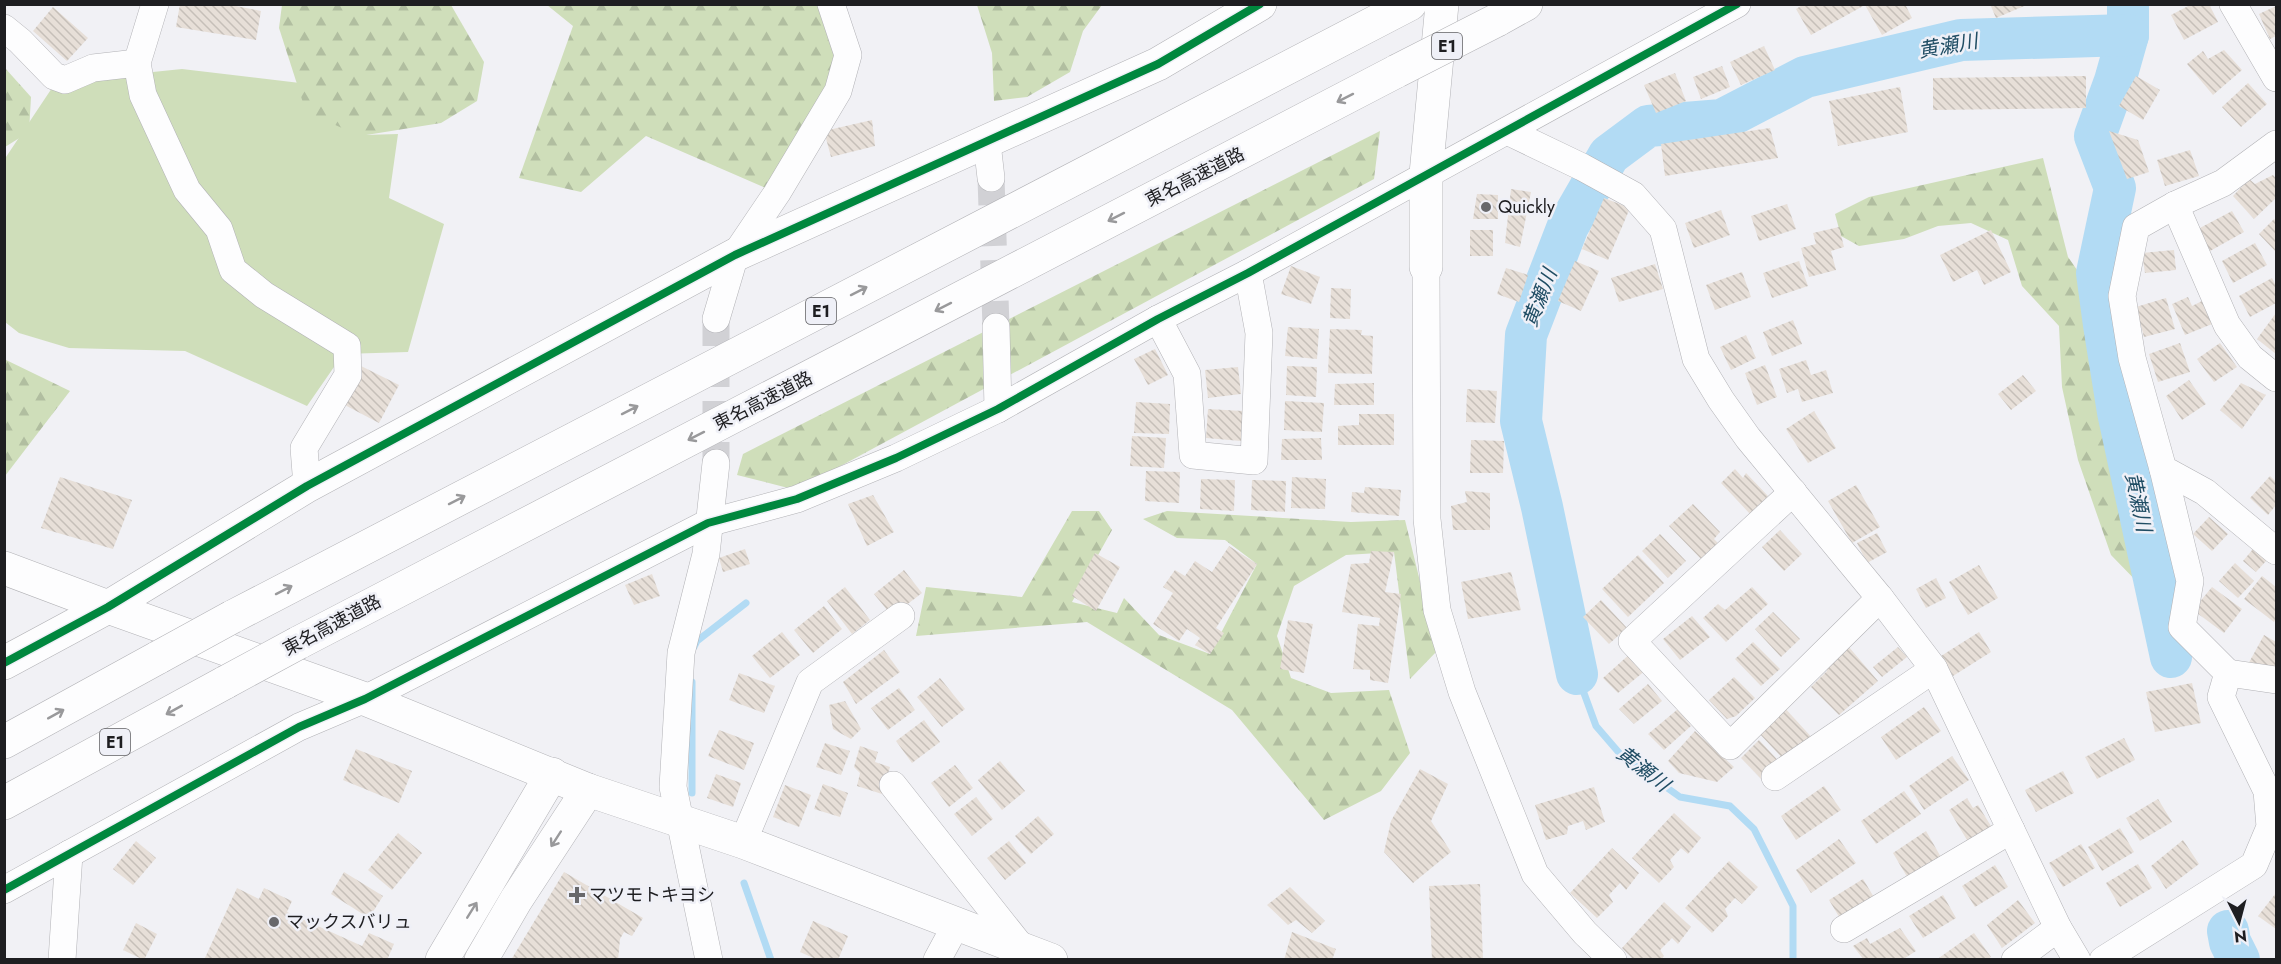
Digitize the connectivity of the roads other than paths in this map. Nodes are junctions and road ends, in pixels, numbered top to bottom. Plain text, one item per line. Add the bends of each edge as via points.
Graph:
1 (155, 4) edge
2 (831, 4) edge
3 (1260, 4) edge
4 (1410, 4) edge
5 (1442, 4) edge
6 (1526, 4) edge
7 (1737, 4) edge
8 (2233, 4) edge
9 (4, 28) edge
10 (137, 63) junction
11 (2277, 78) edge
12 (1507, 131) junction
13 (987, 143) junction
14 (2277, 144) edge
15 (1426, 174) junction
16 (992, 178) tunnel mouth
17 (2175, 205) junction
18 (735, 255) junction
19 (1426, 267) joint
20 (1248, 273) junction
21 (1158, 319) junction
22 (716, 320) tunnel mouth
23 (996, 327) tunnel mouth
24 (2277, 378) edge
25 (998, 409) junction
26 (716, 463) tunnel mouth
27 (2163, 469) junction
28 (307, 486) junction
29 (1792, 492) junction
30 (708, 523) junction
31 (2277, 551) edge
32 (4, 568) edge
33 (1880, 598) junction
34 (108, 607) junction
35 (901, 616) dead end
36 (4, 663) edge
37 (1934, 669) junction
38 (2229, 673) junction
39 (2277, 680) edge
40 (365, 699) junction
41 (4, 742) edge
42 (552, 774) junction
43 (1775, 777) dead end
44 (893, 784) dead end
45 (588, 790) junction
46 (4, 803) edge
47 (680, 822) junction
48 (2011, 830) junction
49 (743, 842) junction
50 (69, 854) junction
51 (4, 890) edge
52 (957, 923) junction
53 (2058, 928) junction
54 (1844, 929) dead end
55 (1036, 954) edge
56 (62, 960) edge
57 (442, 960) edge
58 (481, 960) edge
59 (709, 960) edge
60 (937, 960) edge
61 (1613, 960) edge
62 (2015, 960) edge
63 (2077, 960) edge
64 (2103, 960) edge

1 - 10 street
2 - 18 street via 848,55 838,91
3 - 13 main road via 1158,64
41 -> 4 main road, E1, bridge via 232,617
5 - 15 main road
6 -> 46 main road, 東名高速道路 / E1, bridge via 298,643
7 - 12 street
8 - 11 street
9 - 10 street via 54,76 65,80 93,68
10 - 28 street via 143,95 160,134 187,190 219,229 233,270 264,295 347,346 348,375 304,448
12 - 15 street
12 - 29 street via 1632,195 1663,229 1696,358 1748,438
13 - 16 street
13 - 18 main road
14 - 17 street via 2223,183
15 - 19 main road
15 - 20 street
17 - 24 street via 2227,325 2250,357
17 - 27 street via 2136,227 2122,296 2132,358
18 - 22 street
18 - 28 main road
19 - 61 street via 1427,519 1437,610 1462,692 1535,874
20 - 21 street
20 - 21 street via 1258,333 1254,460 1193,455 1187,374
21 - 25 street
23 - 25 street
25 - 30 street via 896,458 797,499
26 - 30 street
27 - 31 street via 2205,492
27 - 38 street via 2190,581 2182,627
28 - 34 main road
29 - 33 street
29 - 33 street via 1632,641 1730,746
30 - 40 street
30 - 47 street via 706,554 681,653 673,787
32 - 34 main road
33 - 37 street
34 - 36 main road
34 - 40 main road
35 - 49 street via 810,682
37 - 43 street
37 - 48 street
38 - 39 street
38 - 64 street via 2221,697 2267,791 2270,827 2254,865
40 - 42 main road
40 - 50 street via 299,727
42 - 45 main road
57 -> 42 main road
44 - 55 street
45 - 47 main road
45 -> 58 main road
47 - 49 main road
47 - 59 street
48 - 53 street
48 - 54 street
49 - 52 main road
50 - 51 street
50 - 56 street
52 - 55 main road
52 - 60 street
53 - 62 street
53 - 63 street

